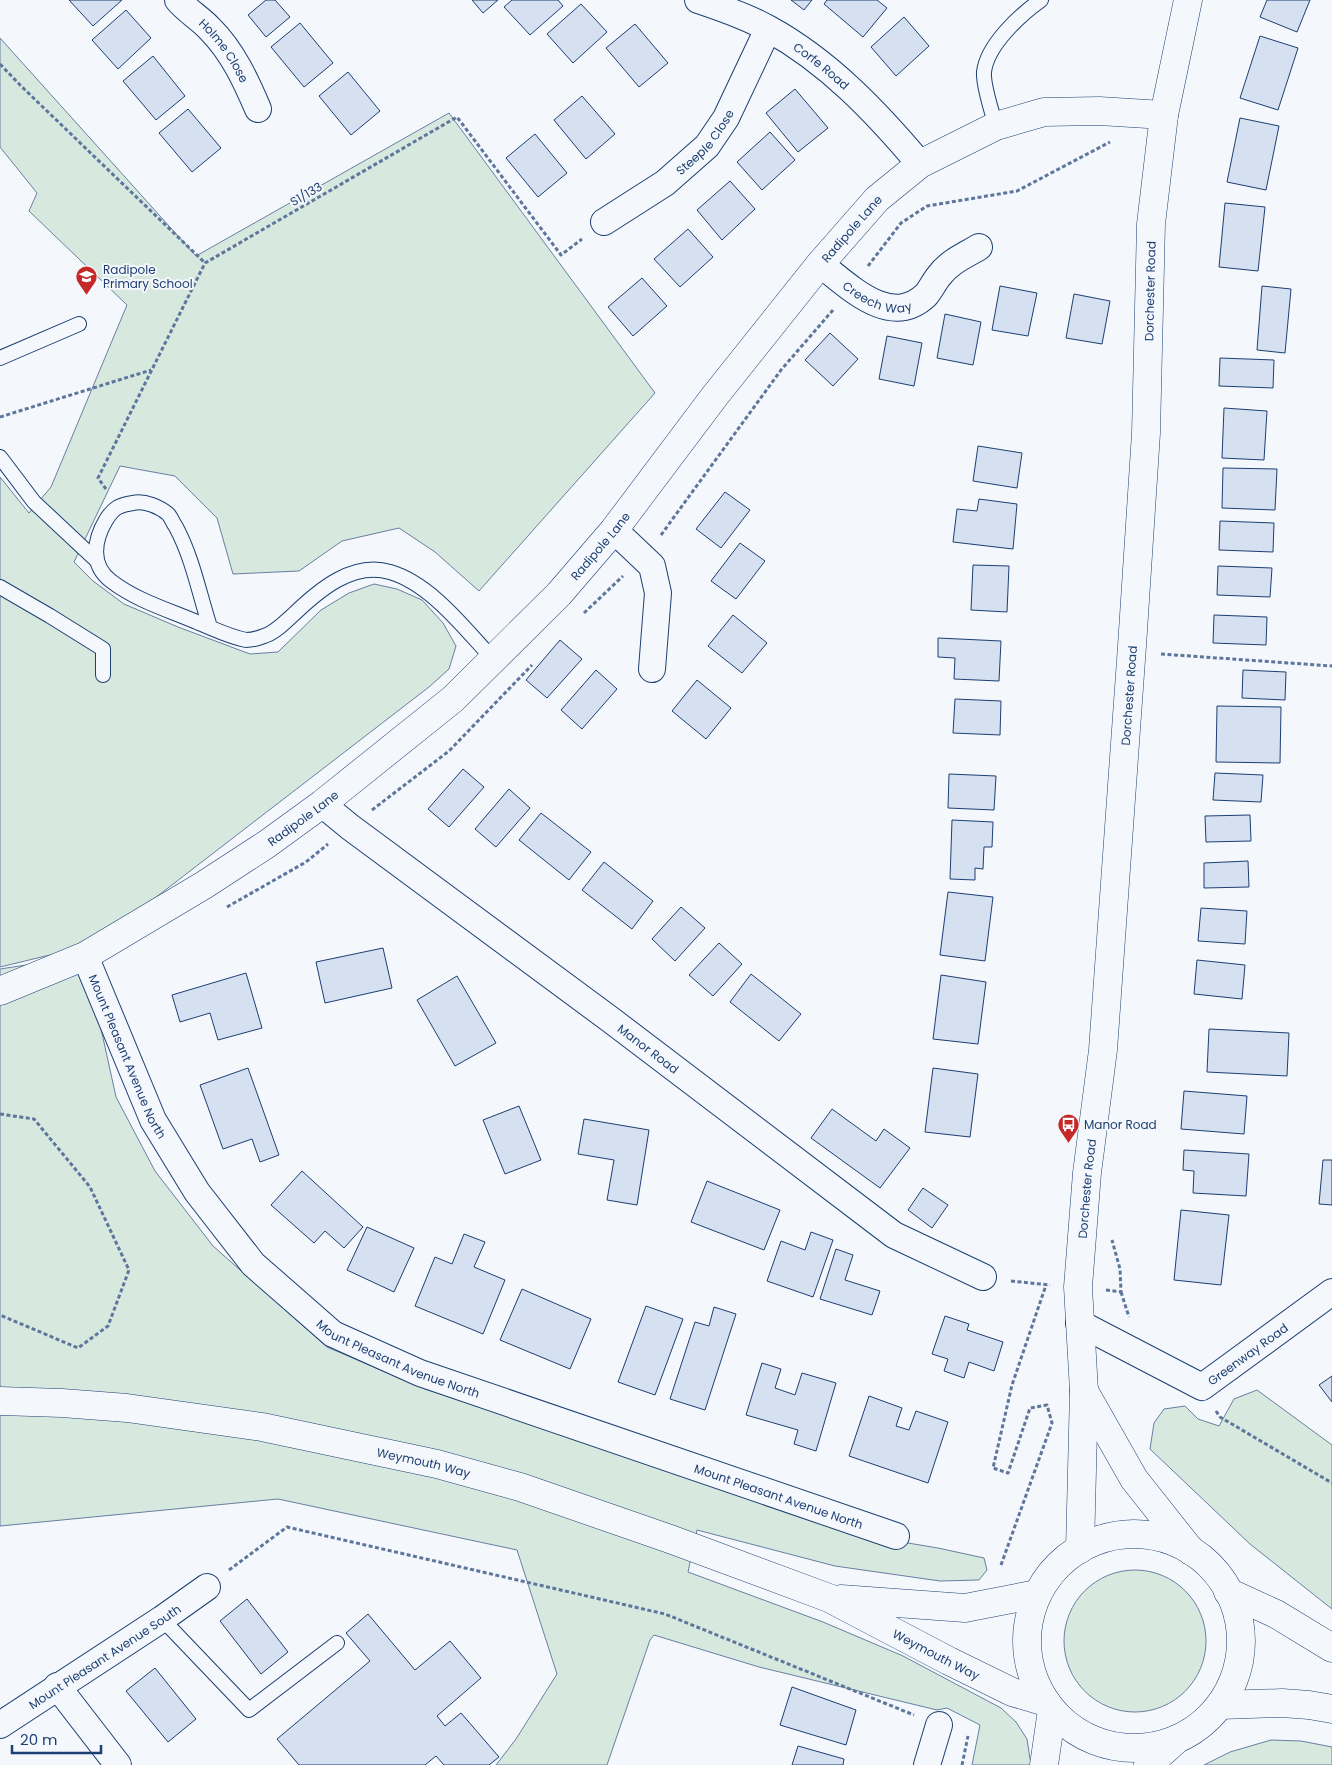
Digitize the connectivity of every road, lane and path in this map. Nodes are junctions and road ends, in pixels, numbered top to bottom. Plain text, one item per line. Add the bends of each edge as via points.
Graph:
1 (178, 0) edge
2 (698, 0) edge
3 (1041, 0) edge
4 (1188, 0) edge
5 (768, 29) junction
6 (0, 64) edge
7 (258, 110) dead end
8 (1164, 115) junction
9 (996, 126) junction
10 (1114, 140) dead end
11 (920, 164) junction
12 (604, 222) joint
13 (979, 248) dead end
14 (205, 263) junction
15 (820, 264) junction
16 (851, 289) junction
17 (79, 324) dead end
18 (0, 358) edge
19 (152, 370) junction
20 (0, 417) edge
21 (0, 457) edge
22 (118, 506) junction
23 (614, 530) junction
24 (644, 557) junction
25 (96, 560) junction
26 (0, 587) edge
27 (580, 616) dead end
28 (210, 627) junction
29 (1155, 654) dead end
30 (538, 658) dead end
31 (493, 659) junction
32 (1332, 666) edge
33 (652, 669) dead end
34 (103, 675) dead end
35 (322, 804) junction
36 (350, 827) junction
37 (85, 956) junction
38 (0, 990) edge
39 (0, 1114) edge
40 (983, 1278) joint
41 (1046, 1285) junction
42 (1078, 1287) junction
43 (1332, 1292) edge
44 (0, 1315) edge
45 (1079, 1323) junction
46 (1202, 1387) junction
47 (1084, 1392) junction
48 (0, 1401) edge
49 (1332, 1483) edge
50 (896, 1536) dead end
51 (1080, 1548) junction
52 (1191, 1551) junction
53 (1001, 1565) dead end
54 (207, 1587) joint
55 (1228, 1592) junction
56 (1037, 1594) junction
57 (829, 1598) junction
58 (162, 1619) junction
59 (337, 1643) dead end
60 (1332, 1648) edge
61 (57, 1686) junction
62 (1220, 1705) junction
63 (1049, 1706) junction
64 (1332, 1709) edge
65 (0, 1724) edge
66 (939, 1726) joint
67 (968, 1732) dead end
68 (1175, 1741) junction
69 (118, 1765) edge
70 (927, 1765) edge
71 (962, 1765) edge
72 (1044, 1765) edge
73 (1148, 1765) edge

1 - 7 street, Holme Close via 210,29 232,56
2 - 5 street, Corfe Road
3 - 9 lane via 1005,32 990,53 984,73
4 - 8 main road, Dorchester Road
5 - 11 street, Corfe Road via 819,61 863,101
5 - 12 street, Steeple Close via 726,118 707,146 666,183
6 - 14 path
8 - 9 main road, Radipole Lane via 1044,112
8 - 42 main road, Dorchester Road via 1151,224 1146,433 1115,893 1103,1050 1087,1173
9 - 11 main road, Radipole Lane
10 - 16 path via 1017,191 927,206 901,223
11 - 15 main road, Radipole Lane via 877,199
12 - 14 path, S1/133 via 561,255 457,117
13 - 16 street, Creech Way via 951,263 924,297 912,304 896,308 878,305
14 - 19 path
15 - 16 street, Creech Way
15 - 23 main road, Radipole Lane
16 - 24 path via 781,370
17 - 18 lane
19 - 20 path
19 - 22 path via 98,478
21 - 25 lane via 34,502
22 - 25 lane via 106,519 97,540
22 - 28 lane via 138,501 169,515 194,568
23 - 24 street
23 - 31 main road, Radipole Lane via 559,594
24 - 27 path
24 - 33 street via 652,566 658,593
25 - 28 lane via 107,578 126,592
26 - 34 lane via 102,650
28 - 31 lane via 247,640 266,636 327,586 346,575 367,570 390,572 416,584 443,605
29 - 32 path
30 - 36 path via 449,751
31 - 35 main road, Radipole Lane via 453,699
35 - 36 street, Manor Road
35 - 37 main road, Radipole Lane via 212,880
36 - 40 street, Manor Road via 894,1235
37 - 38 main road, Radipole Lane
37 - 50 street, Mount Pleasant Avenue North via 153,1120 197,1192 253,1264 334,1334 420,1373
39 - 44 path via 34,1119 90,1187 129,1270 108,1326 78,1348
40 - 41 path
41 - 42 path
41 - 53 path via 1012,1385 993,1468 1008,1473 1030,1408 1047,1405 1052,1423
42 - 45 main road, Dorchester Road
43 - 46 street, Greenway Road
45 - 46 street, Greenway Road
45 - 47 main road, Dorchester Road
46 - 49 path via 1220,1417
47 - 51 main road, Dorchester Road
47 - 52 main road, Dorchester Road via 1134,1479
48 - 57 main road, Weymouth Way via 109,1406 193,1416 262,1427 437,1464 520,1487
51 - 52 main road via 1107,1538 1136,1534 1165,1539
51 - 56 main road via 1058,1566
52 - 55 main road via 1212,1569
54 - 58 street, Mount Pleasant Avenue South
54 - 66 path via 287,1527 665,1614
55 - 60 main road via 1276,1614
55 - 62 main road via 1239,1620 1241,1650 1234,1679
56 - 57 main road, Weymouth Way via 965,1608
56 - 63 main road via 1028,1627 1028,1661 1040,1693
57 - 63 main road, Weymouth Way via 948,1661
58 - 59 lane via 249,1710
58 - 61 street, Mount Pleasant Avenue South
61 - 65 street, Mount Pleasant Avenue South
61 - 69 street
62 - 64 main road via 1282,1703
62 - 68 main road via 1200,1726
63 - 68 main road via 1079,1734 1111,1746 1146,1748
63 - 72 main road
66 - 70 street
67 - 71 path
68 - 73 main road

